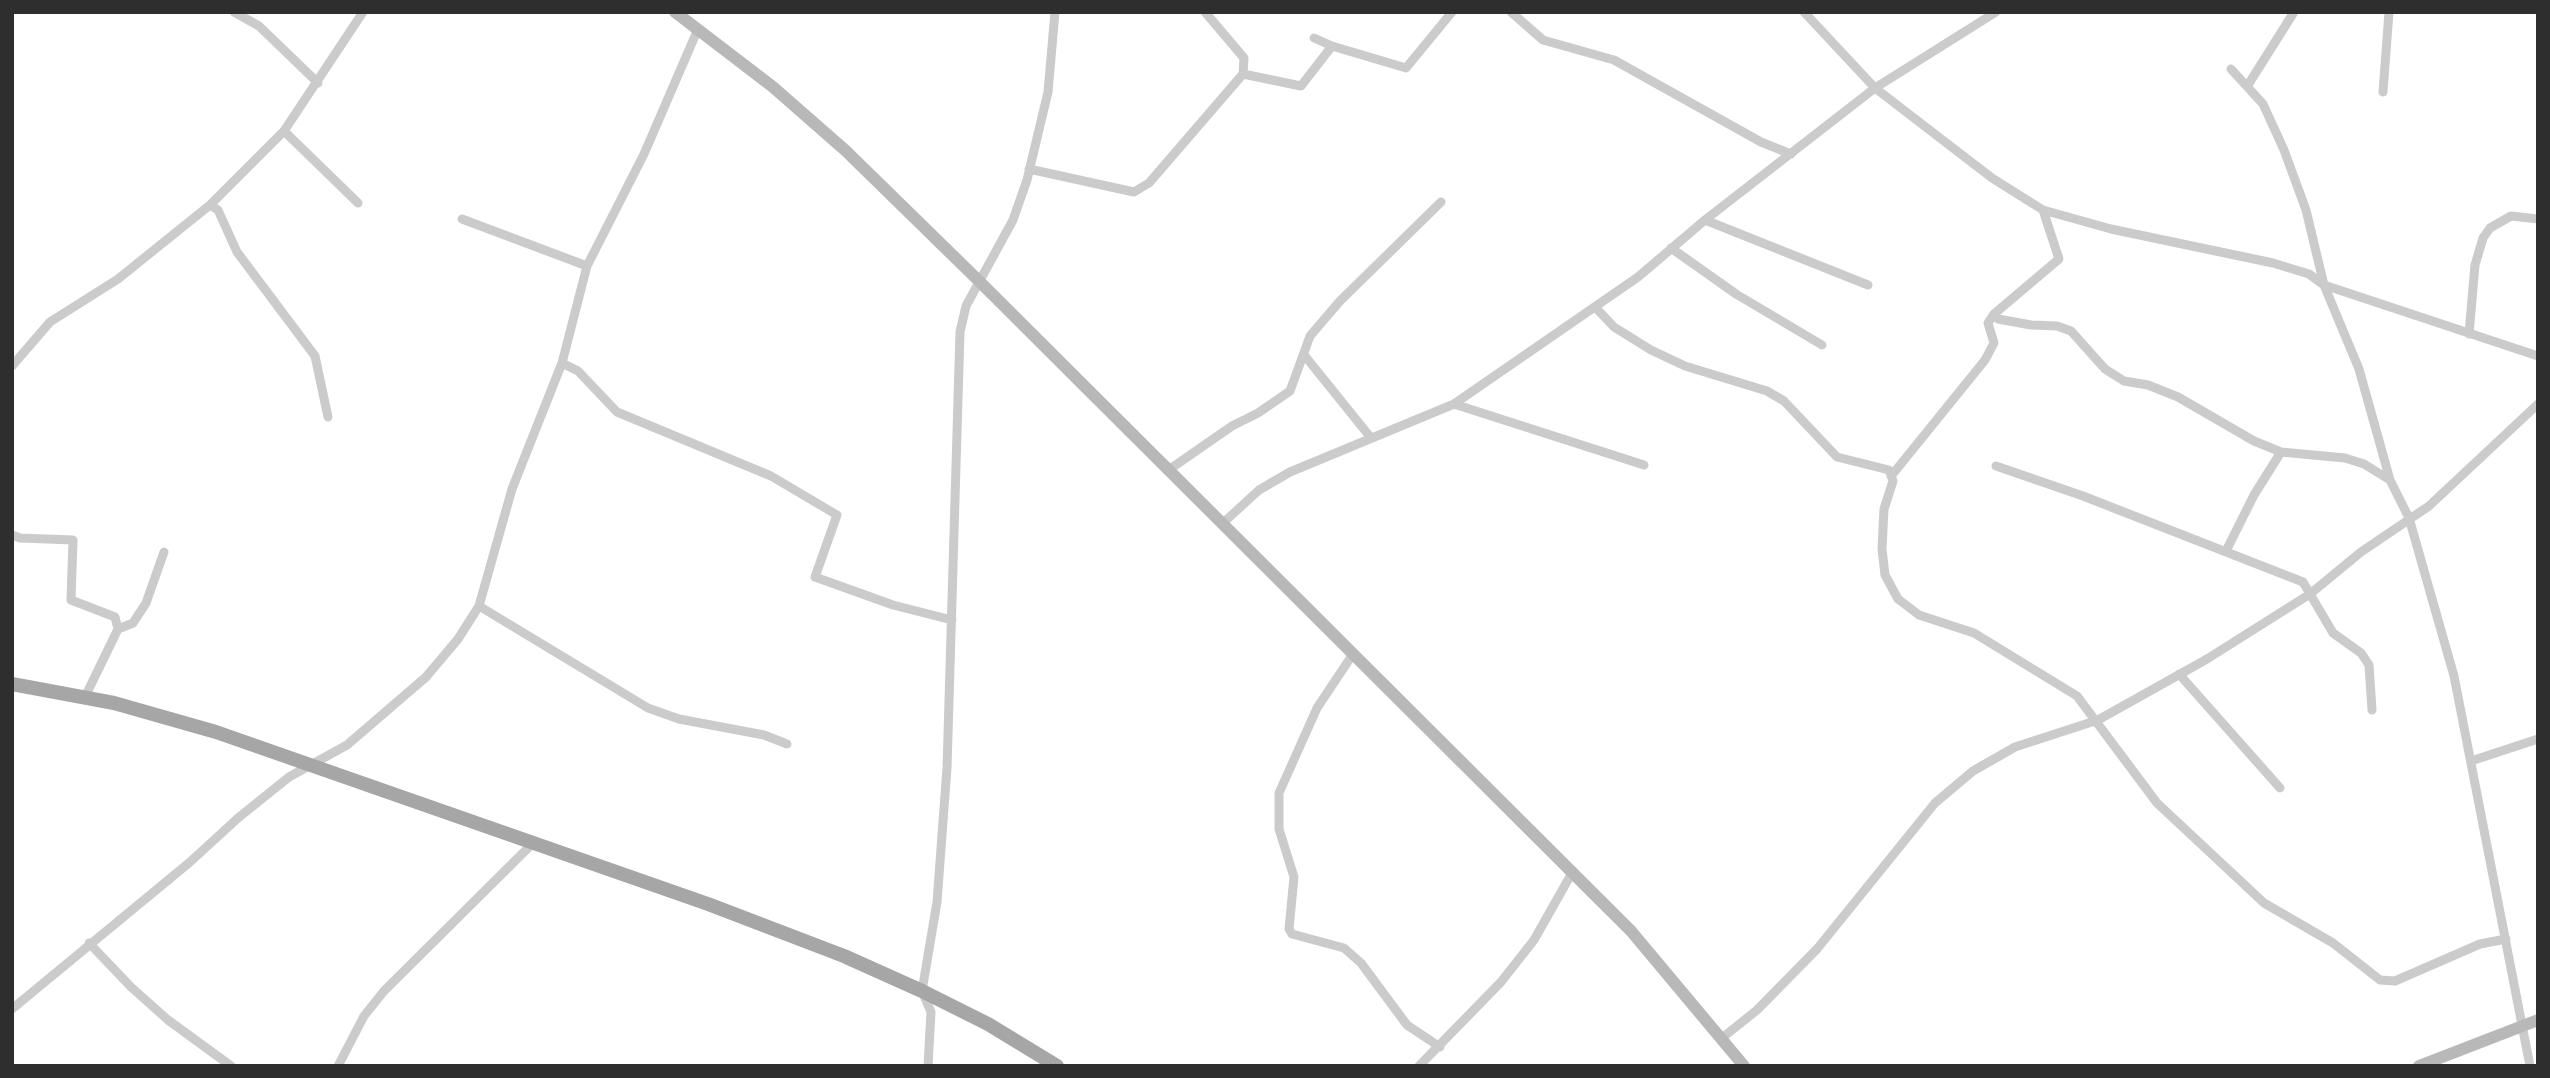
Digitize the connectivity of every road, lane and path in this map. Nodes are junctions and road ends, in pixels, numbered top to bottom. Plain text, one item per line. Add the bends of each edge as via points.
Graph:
1 (234, 12) edge
2 (363, 12) edge
3 (675, 12) edge
4 (1055, 12) edge
5 (1205, 12) edge
6 (1452, 12) edge
7 (1511, 12) edge
8 (1804, 12) edge
9 (1996, 12) edge
10 (2294, 12) edge
11 (2389, 12) edge
12 (698, 29) junction
13 (1314, 38) dead end
14 (1332, 46) junction
15 (2231, 69) dead end
16 (1243, 74) junction
17 (318, 83) junction
18 (2248, 85) junction
19 (1875, 89) junction
20 (2383, 92) dead end
21 (284, 131) junction
22 (1791, 153) junction
23 (1029, 169) junction
24 (358, 202) dead end
25 (1441, 202) dead end
26 (210, 205) junction
27 (2043, 211) junction
28 (462, 219) dead end
29 (1705, 219) junction
30 (2538, 219) edge
31 (1671, 248) junction
32 (587, 267) junction
33 (980, 282) junction
34 (1868, 285) dead end
35 (2323, 285) junction
36 (1595, 307) junction
37 (1994, 314) junction
38 (2469, 334) junction
39 (1822, 345) dead end
40 (12, 347) edge
41 (25, 351) junction
42 (1305, 356) junction
43 (2538, 356) edge
44 (562, 362) junction
45 (12, 366) edge
46 (1454, 404) junction
47 (2538, 404) edge
48 (328, 416) dead end
49 (1371, 438) junction
50 (2281, 452) junction
51 (1644, 465) dead end
52 (1996, 466) dead end
53 (1170, 469) junction
54 (1892, 475) junction
55 (2390, 480) junction
56 (2409, 518) junction
57 (1223, 523) junction
58 (12, 535) edge
59 (2226, 551) junction
60 (164, 552) dead end
61 (2310, 594) junction
62 (479, 606) junction
63 (952, 620) junction
64 (118, 629) junction
65 (1353, 653) junction
66 (2179, 674) junction
67 (12, 684) edge
68 (85, 697) junction
69 (2372, 710) dead end
70 (2098, 720) junction
71 (2538, 739) edge
72 (787, 744) dead end
73 (2471, 761) junction
74 (314, 765) junction
75 (2280, 788) dead end
76 (533, 843) junction
77 (1573, 871) junction
78 (2506, 939) junction
79 (89, 943) junction
80 (922, 991) junction
81 (12, 1009) edge
82 (2538, 1020) edge
83 (2522, 1026) junction
84 (1722, 1038) junction
85 (1440, 1047) junction
86 (231, 1066) edge
87 (338, 1066) edge
88 (928, 1066) edge
89 (1057, 1066) edge
90 (1419, 1066) edge
91 (1744, 1066) edge
92 (2419, 1066) edge
93 (2530, 1066) edge

1 - 17 street via 259,26
2 - 17 street
3 - 12 main road
4 - 23 street via 1048,92
5 - 16 street via 1244,58
6 - 14 street via 1406,68
7 - 22 street via 1543,40 1614,60 1761,142
8 - 19 street
9 - 19 street
10 - 18 street
11 - 20 street
12 - 32 street via 644,154
12 - 33 main road via 774,87 846,151
13 - 14 street
14 - 16 street via 1301,86
15 - 18 street
16 - 23 street via 1149,183 1134,192
17 - 21 street
18 - 35 street via 2263,104 2284,150 2306,210
19 - 22 street
19 - 27 street
21 - 24 street
21 - 26 street
22 - 29 street
23 - 33 street via 1013,220
25 - 42 street via 1325,318 1310,336
26 - 41 street via 118,279 50,322
26 - 48 street via 218,211 237,252 316,356
27 - 35 street via 2273,263 2309,274
27 - 37 street via 2059,259
28 - 32 street
29 - 31 street
29 - 34 street
30 - 38 street via 2511,216 2490,228 2483,239 2474,265
31 - 36 street
31 - 39 street via 1736,294
32 - 44 street
33 - 53 main road
33 - 63 street via 966,306 960,343
35 - 38 street
35 - 55 street via 2359,369
36 - 46 street
36 - 54 street via 1614,327 1651,350 1685,366 1768,391 1801,416 1837,457 1885,467
37 - 50 street via 1998,319 2071,331 2105,369 2124,381 2178,397 2227,428
37 - 54 street via 1988,323 1994,343 1985,360
38 - 43 street
40 - 41 street
41 - 45 street
42 - 49 street
42 - 53 street via 1290,391
44 - 62 street via 512,489
44 - 63 street via 578,371 617,412 771,476 837,516 814,577
46 - 49 street
46 - 51 street
47 - 56 street via 2454,483
49 - 57 street via 1290,472 1259,490
50 - 55 street via 2345,458
50 - 59 street
52 - 59 street
53 - 57 main road
54 - 70 street via 1882,549 1885,575 1898,599 1919,615 1974,633 2077,696
55 - 56 street
56 - 61 street
56 - 73 street via 2454,676
57 - 65 main road
58 - 64 street via 73,540 71,600 115,617
59 - 61 street via 2295,577
60 - 64 street via 146,603 133,622
61 - 66 street
61 - 69 street via 2333,633 2361,653 2369,665
62 - 72 street via 648,708
62 - 74 street via 426,677 347,745
63 - 80 street via 937,902
64 - 68 street
65 - 77 main road
65 - 85 street via 1317,708 1279,793 1279,829 1294,877 1289,929 1292,934 1344,948 1361,963 1407,1025
66 - 70 street
66 - 75 street
67 - 68 main road
68 - 74 main road via 216,732
70 - 78 street via 2157,803 2215,860 2264,903 2333,943 2380,980 2395,981 2468,948
70 - 84 street via 1993,757 1951,788 1817,949
71 - 73 street
73 - 78 street
74 - 76 main road
74 - 79 street via 289,777
76 - 80 main road via 708,904
76 - 87 street via 384,991 363,1016
77 - 84 main road via 1631,930
77 - 85 street via 1534,940 1502,982
78 - 83 street
79 - 81 street
79 - 86 street via 131,988
80 - 88 street via 931,1012
80 - 89 main road
82 - 83 main road
83 - 92 main road
83 - 93 street
84 - 91 main road
85 - 90 street

